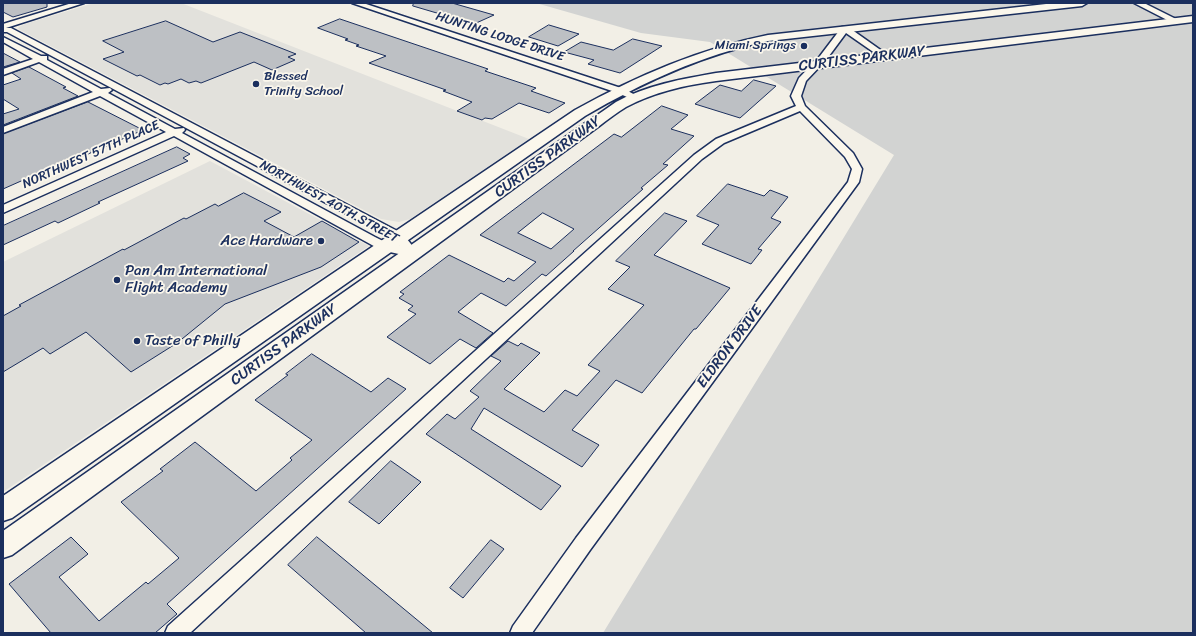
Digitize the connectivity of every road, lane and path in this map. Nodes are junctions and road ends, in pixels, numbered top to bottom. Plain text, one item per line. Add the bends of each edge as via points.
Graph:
1 (80, 3) edge
2 (356, 3) edge
3 (1082, 3) edge
4 (1138, 3) edge
5 (1193, 19) edge
6 (1176, 21) junction
7 (3, 26) edge
8 (845, 29) junction
9 (3, 30) edge
10 (3, 39) edge
11 (55, 55) junction
12 (885, 56) junction
13 (40, 60) junction
14 (817, 64) junction
15 (3, 72) edge
16 (116, 87) junction
17 (621, 91) junction
18 (101, 93) junction
19 (636, 98) junction
20 (801, 107) junction
21 (190, 126) junction
22 (3, 130) edge
23 (174, 133) junction
24 (3, 208) edge
25 (399, 246) junction
26 (3, 510) edge
27 (3, 546) edge
28 (175, 633) edge
29 (520, 633) edge

1 - 7 street
2 - 17 street, HUNTING LODGE DRIVE
3 - 8 main road, CURTISS PARKWAY
4 - 6 street
5 - 6 main road, CURTISS PARKWAY
6 - 12 main road, CURTISS PARKWAY
8 - 12 street
8 - 14 street
8 - 17 main road, CURTISS PARKWAY via 768,38 735,45 691,58
9 - 11 street, NORTHWEST 40TH STREET via 8,30
10 - 13 street, NORTHWEST 40TH STREET
11 - 13 street
11 - 16 street, NORTHWEST 40TH STREET
12 - 14 main road, CURTISS PARKWAY
13 - 15 street
13 - 18 street, NORTHWEST 40TH STREET
14 - 19 main road, CURTISS PARKWAY via 696,80
14 - 20 street via 802,80 796,96
16 - 18 street
16 - 21 street, NORTHWEST 40TH STREET
17 - 19 street, HUNTING LODGE DRIVE
17 - 25 main road, CURTISS PARKWAY via 580,113
18 - 22 street
18 - 23 street, NORTHWEST 40TH STREET
19 - 25 main road, CURTISS PARKWAY
20 - 28 street via 720,141 698,157
20 - 29 street, ELDRON DRIVE via 849,155 856,169 853,182 583,544
21 - 23 street, NORTHWEST 57TH PLACE
21 - 25 street, NORTHWEST 40TH STREET
23 - 24 street, NORTHWEST 57TH PLACE
23 - 25 street, NORTHWEST 40TH STREET
25 - 26 main road, CURTISS PARKWAY
25 - 27 main road, CURTISS PARKWAY

